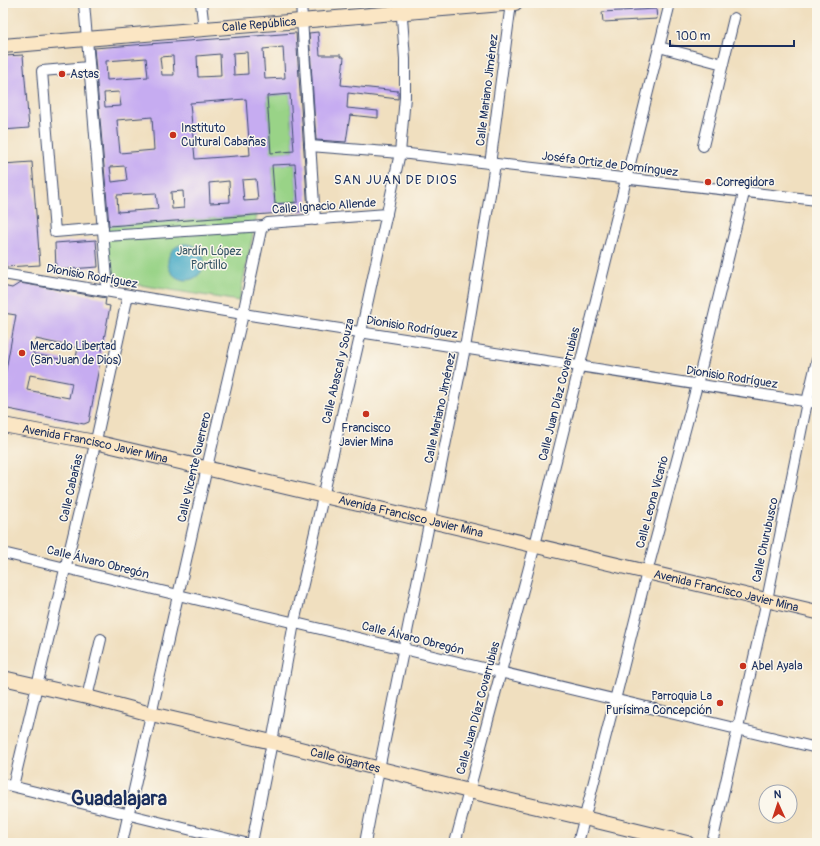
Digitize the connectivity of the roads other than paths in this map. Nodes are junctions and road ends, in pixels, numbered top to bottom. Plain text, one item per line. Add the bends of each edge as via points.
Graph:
1 (84, 3) edge
2 (201, 3) edge
3 (301, 3) edge
4 (511, 3) edge
5 (515, 3) edge
6 (670, 3) edge
7 (401, 8) edge
8 (734, 18) dead end
9 (302, 21) junction
10 (204, 29) junction
11 (86, 39) junction
12 (3, 46) edge
13 (659, 47) junction
14 (723, 64) junction
15 (89, 67) junction
16 (310, 146) junction
17 (703, 146) dead end
18 (400, 153) junction
19 (492, 163) junction
20 (626, 178) junction
21 (744, 192) junction
22 (817, 200) edge
23 (387, 214) junction
24 (316, 220) junction
25 (264, 226) junction
26 (104, 235) junction
27 (3, 274) edge
28 (106, 291) junction
29 (128, 295) junction
30 (243, 314) junction
31 (360, 332) junction
32 (465, 348) junction
33 (817, 360) edge
34 (579, 366) junction
35 (697, 385) junction
36 (812, 402) edge
37 (3, 425) edge
38 (95, 442) junction
39 (207, 468) junction
40 (322, 495) junction
41 (430, 521) junction
42 (535, 545) junction
43 (3, 553) edge
44 (65, 568) junction
45 (647, 572) junction
46 (179, 595) junction
47 (767, 600) junction
48 (817, 612) edge
49 (294, 623) junction
50 (101, 639) dead end
51 (404, 649) junction
52 (501, 672) junction
53 (3, 678) edge
54 (37, 686) junction
55 (87, 698) junction
56 (616, 700) junction
57 (151, 714) junction
58 (738, 729) junction
59 (272, 742) junction
60 (817, 748) edge
61 (379, 769) junction
62 (8, 785) edge
63 (469, 791) junction
64 (128, 814) junction
65 (584, 818) junction
66 (122, 843) edge
67 (245, 843) edge
68 (252, 843) edge
69 (365, 843) edge
70 (455, 843) edge
71 (578, 843) edge
72 (687, 843) edge
73 (712, 843) edge

1 - 11 street
2 - 10 street
3 - 9 street
4 - 5 main road, Calle República
4 - 7 main road, Calle República
4 - 19 street, Calle Mariano Jiménez
6 - 13 street, Calle Juan Díaz Covarrubias
7 - 9 main road, Calle República
7 - 18 street, Calle Abascal y Souza via 405,91
8 - 14 street
9 - 10 main road, Calle República
9 - 16 street
10 - 11 main road, Calle República
11 - 12 main road, Calle República
11 - 15 street
13 - 14 street
13 - 20 street, Calle Juan Díaz Covarrubias
14 - 17 street
15 - 26 street
15 - 26 street, Calle Ignacio Allende via 42,71 54,232
16 - 18 street, Joséfa Ortiz de Domínguez
16 - 24 street
18 - 19 street, Joséfa Ortiz de Domínguez
18 - 23 street, Calle Abascal y Souza
19 - 20 street, Joséfa Ortiz de Domínguez
19 - 32 street, Calle Mariano Jiménez via 494,170
20 - 21 street, Joséfa Ortiz de Domínguez
20 - 34 street, Calle Juan Díaz Covarrubias
21 - 22 street, Joséfa Ortiz de Domínguez
21 - 35 street, Calle Leona Vicario
23 - 24 street, Calle Ignacio Allende
23 - 31 street, Calle Abascal y Souza
24 - 25 street, Calle Ignacio Allende via 268,223
25 - 26 street, Calle Ignacio Allende
25 - 30 street, Calle Vicente Guerrero
26 - 28 street
27 - 28 street, Dionisio Rodríguez
28 - 29 street, Dionisio Rodríguez
29 - 30 street, Dionisio Rodríguez
29 - 38 street, Calle Cabañas
30 - 31 street, Dionisio Rodríguez
30 - 39 street, Calle Vicente Guerrero
31 - 32 street, Dionisio Rodríguez
31 - 40 street, Calle Abascal y Souza
32 - 34 street, Dionisio Rodríguez
32 - 41 street, Calle Mariano Jiménez
33 - 36 street, Calle Churubusco
34 - 35 street, Dionisio Rodríguez
34 - 42 street, Calle Juan Díaz Covarrubias
35 - 36 street, Dionisio Rodríguez
35 - 45 street, Calle Leona Vicario
36 - 47 street, Calle Churubusco
37 - 38 main road, Avenida Francisco Javier Mina
38 - 39 main road, Avenida Francisco Javier Mina
38 - 44 street, Calle Cabañas
39 - 40 main road, Avenida Francisco Javier Mina
39 - 46 street, Calle Vicente Guerrero
40 - 41 main road, Avenida Francisco Javier Mina
40 - 49 street, Calle Abascal y Souza
41 - 42 main road, Avenida Francisco Javier Mina
41 - 51 street, Calle Mariano Jiménez
42 - 45 main road, Avenida Francisco Javier Mina
42 - 52 street, Calle Juan Díaz Covarrubias
43 - 44 street, Calle Álvaro Obregón
44 - 46 street, Calle Álvaro Obregón
44 - 54 street, Calle Cabañas
45 - 47 main road, Avenida Francisco Javier Mina
45 - 56 street, Calle Leona Vicario
46 - 49 street, Calle Álvaro Obregón
46 - 57 street, Calle Vicente Guerrero
47 - 48 main road, Avenida Francisco Javier Mina
47 - 58 street, Calle Churubusco
49 - 51 street, Calle Álvaro Obregón
49 - 59 street, Calle Abascal y Souza
50 - 55 street
51 - 52 street, Calle Álvaro Obregón
51 - 61 street, Calle Mariano Jiménez
52 - 56 street, Calle Álvaro Obregón
52 - 63 street, Calle Juan Díaz Covarrubias
53 - 54 main road, Calle Gigantes
54 - 55 main road, Calle Gigantes
54 - 62 street, Calle Cabañas
55 - 57 main road, Calle Gigantes
56 - 58 street, Calle Álvaro Obregón
56 - 65 street, Calle Leona Vicario
57 - 59 main road, Calle Gigantes
57 - 64 street, Calle Vicente Guerrero
58 - 60 street, Calle Álvaro Obregón
58 - 73 street, Calle Churubusco
59 - 61 main road, Calle Gigantes
59 - 68 street, Calle Abascal y Souza
61 - 63 main road, Calle Gigantes
61 - 69 street, Calle Mariano Jiménez
62 - 64 street
63 - 65 main road, Calle Gigantes
63 - 70 street, Calle Juan Díaz Covarrubias
64 - 66 street, Calle Vicente Guerrero
64 - 67 street
65 - 71 street, Calle Leona Vicario
65 - 72 main road, Calle Gigantes

